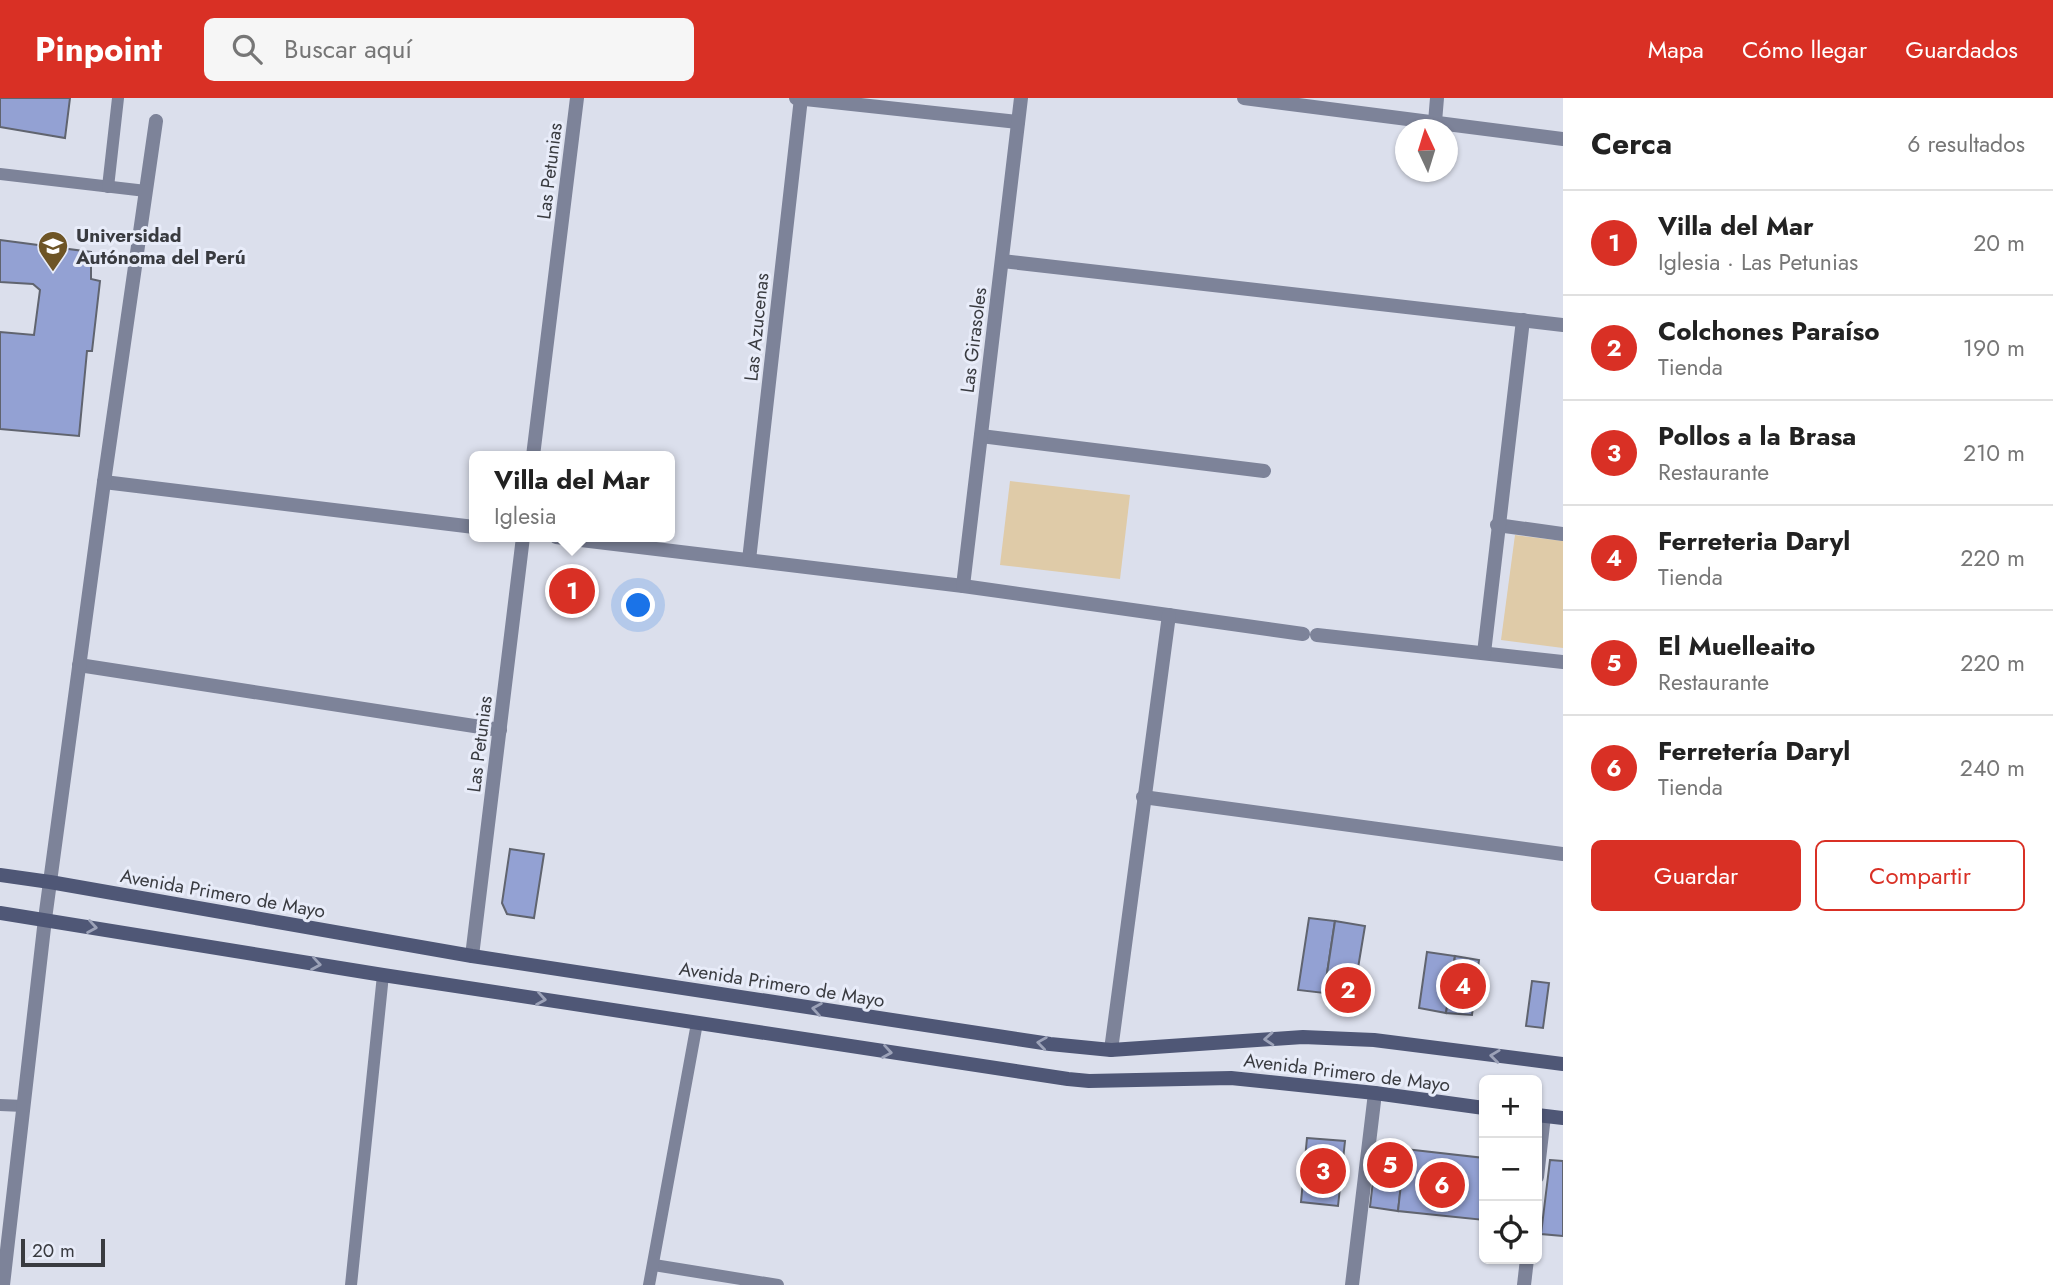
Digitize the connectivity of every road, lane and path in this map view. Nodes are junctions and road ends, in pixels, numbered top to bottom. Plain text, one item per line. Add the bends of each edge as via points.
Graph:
1 (118, 98) edge
2 (577, 98) edge
3 (799, 98) edge
4 (1021, 98) edge
5 (1244, 98) edge
6 (1437, 98) edge
7 (1313, 102) edge
8 (1417, 119) edge
9 (1435, 119) edge
10 (156, 121) dead end
11 (1018, 122) junction
12 (1458, 125) edge
13 (1563, 139) edge
14 (0, 174) edge
15 (108, 187) junction
16 (146, 191) junction
17 (1002, 261) junction
18 (1523, 320) junction
19 (1563, 325) edge
20 (981, 436) junction
21 (534, 451) edge
22 (1264, 471) dead end
23 (104, 482) junction
24 (469, 526) edge
25 (1497, 526) junction
26 (1563, 534) edge
27 (522, 542) edge
28 (598, 542) edge
29 (749, 560) junction
30 (963, 586) junction
31 (1168, 615) junction
32 (1484, 653) junction
33 (1563, 662) edge
34 (79, 665) junction
35 (500, 730) junction
36 (1143, 797) junction
37 (1563, 854) edge
38 (0, 875) edge
39 (50, 882) junction
40 (0, 913) edge
41 (45, 919) junction
42 (472, 956) junction
43 (383, 975) junction
44 (697, 1023) junction
45 (1111, 1050) junction
46 (1563, 1064) edge
47 (1375, 1093) junction
48 (0, 1105) edge
49 (24, 1106) junction
50 (1479, 1107) edge
51 (1542, 1115) edge
52 (1563, 1118) edge
53 (1526, 1264) edge
54 (654, 1265) junction
55 (3, 1285) edge
56 (351, 1285) edge
57 (649, 1285) edge
58 (778, 1285) edge
59 (1352, 1285) edge
60 (1524, 1285) edge

1 - 15 lane
2 - 21 street, Las Petunias
3 - 11 street
3 - 29 street, Las Azucenas
4 - 11 street, Las Girasoles
5 - 7 street
6 - 9 street
7 - 8 street
10 - 16 street
11 - 17 street, Las Girasoles
12 - 13 street
14 - 15 lane
15 - 16 lane
16 - 23 street
17 - 18 street
17 - 20 street, Las Girasoles
18 - 19 street
18 - 25 street
20 - 22 street
20 - 30 street, Las Girasoles
23 - 24 street
23 - 34 street
25 - 26 street
25 - 32 street
27 - 35 street, Las Petunias
28 - 29 street
29 - 30 street
30 - 31 street
31 - 32 street
31 - 36 street
32 - 33 street
34 - 35 street
34 - 39 street
35 - 42 street, Las Petunias
36 - 37 street
36 - 45 street
38 - 39 street, Avenida Primero de Mayo
39 - 41 street
39 - 42 street, Avenida Primero de Mayo
40 - 41 street, Avenida Primero de Mayo
41 -> 43 street, Avenida Primero de Mayo
41 - 49 street
45 -> 42 street, Avenida Primero de Mayo
43 -> 44 street, Avenida Primero de Mayo
43 - 56 lane
44 -> 47 street, Avenida Primero de Mayo via 1068,1079 1231,1078
44 - 54 lane
46 -> 45 street, Avenida Primero de Mayo via 1374,1040 1303,1037
47 - 50 street, Avenida Primero de Mayo
47 - 59 street
48 - 49 lane
49 - 55 street
51 - 52 street
53 - 60 street
54 - 57 lane
54 - 58 lane

